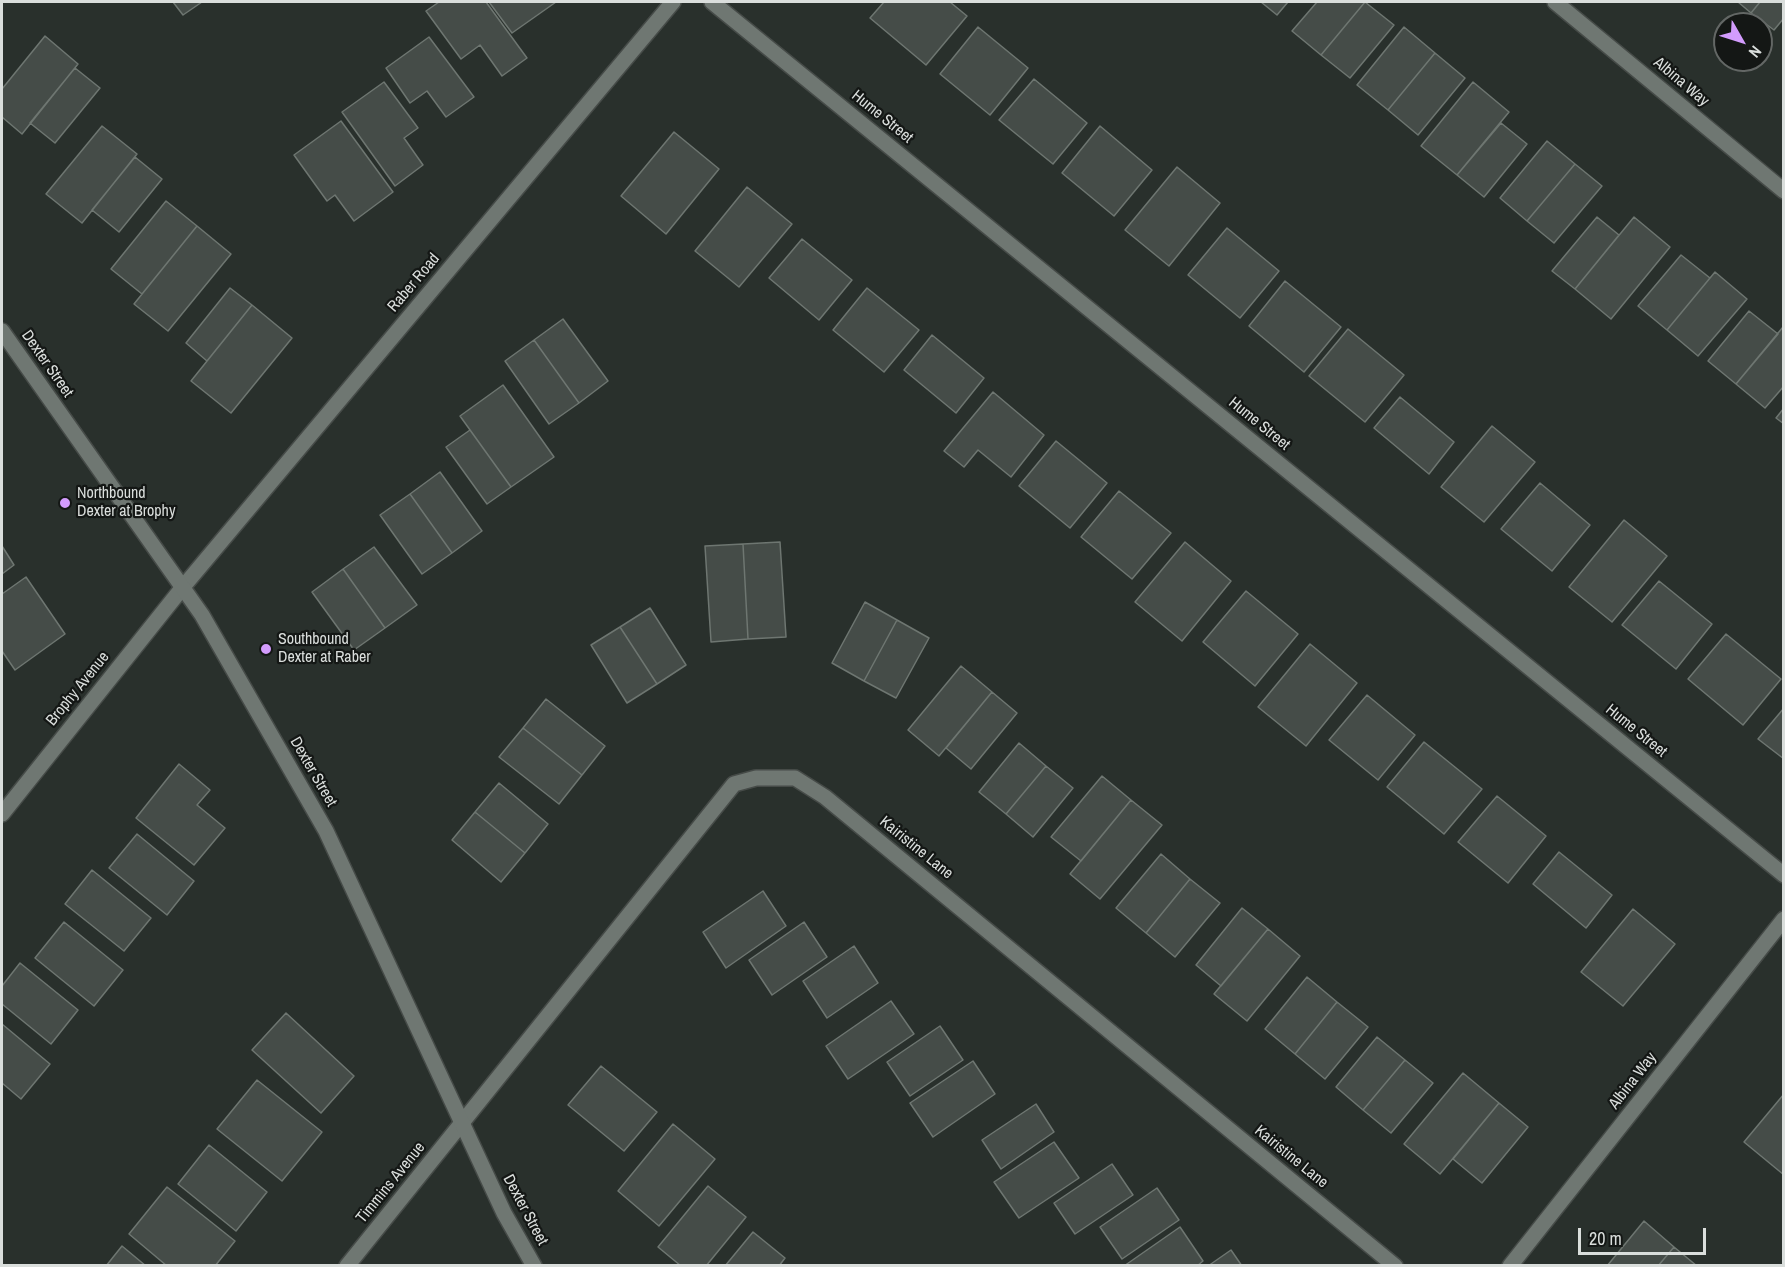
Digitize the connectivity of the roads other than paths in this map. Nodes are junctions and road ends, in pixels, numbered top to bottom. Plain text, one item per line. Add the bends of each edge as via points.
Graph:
1 (673, 2) edge
2 (712, 2) edge
3 (1555, 2) edge
4 (1784, 191) edge
5 (2, 331) edge
6 (183, 587) junction
7 (2, 814) edge
8 (1784, 875) edge
9 (1784, 919) edge
10 (462, 1123) junction
11 (347, 1266) edge
12 (534, 1266) edge
13 (1395, 1266) edge
14 (1510, 1266) edge

1 - 6 street, Raber Road
2 - 8 street, Hume Street
3 - 4 street, Albina Way
5 - 6 street, Dexter Street
6 - 7 street, Brophy Avenue
6 - 10 street, Dexter Street via 326,831
9 - 14 street, Albina Way
10 - 11 street, Timmins Avenue
10 - 12 street, Dexter Street
10 - 13 street, Kairistine Lane via 734,784 756,778 795,778 825,797

